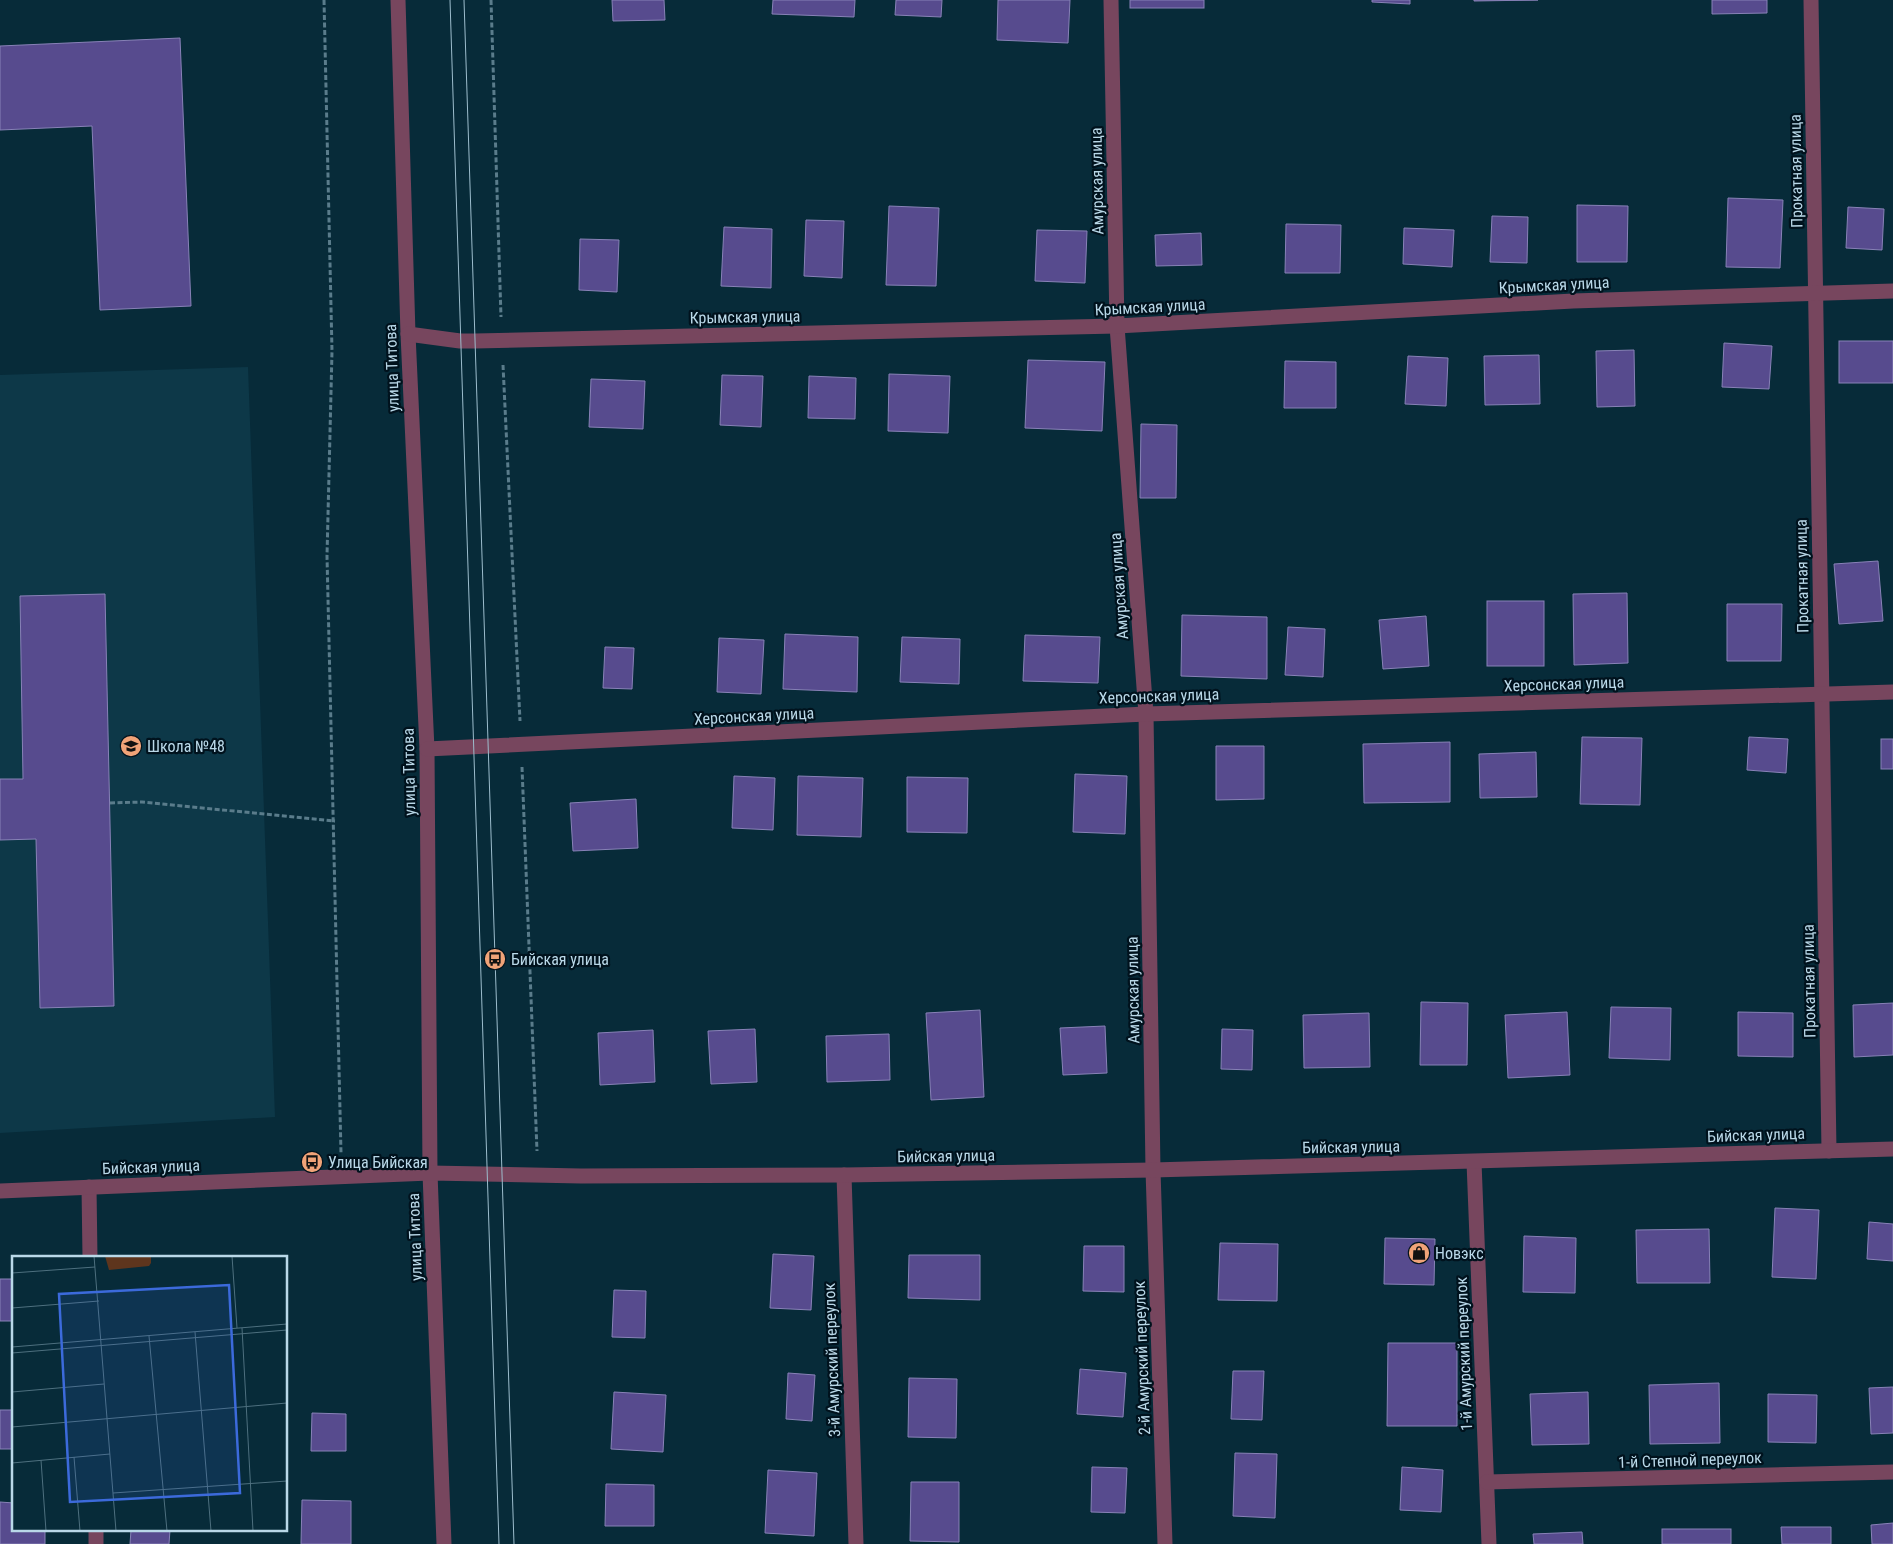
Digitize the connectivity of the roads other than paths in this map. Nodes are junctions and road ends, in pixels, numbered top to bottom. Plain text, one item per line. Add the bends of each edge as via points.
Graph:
1 (398, 0) edge
2 (1111, 0) edge
3 (1811, 0) edge
4 (1893, 291) edge
5 (1814, 294) junction
6 (1117, 326) junction
7 (408, 334) junction
8 (1893, 692) edge
9 (1821, 694) junction
10 (1146, 714) junction
11 (427, 749) junction
12 (1893, 1149) edge
13 (1829, 1151) junction
14 (1474, 1162) junction
15 (1153, 1170) junction
16 (430, 1173) junction
17 (844, 1175) junction
18 (89, 1187) junction
19 (0, 1191) edge
20 (90, 1256) edge
21 (1893, 1472) edge
22 (1487, 1482) junction
23 (444, 1544) edge
24 (856, 1544) edge
25 (1165, 1544) edge
26 (1490, 1544) edge

1 - 7 street, улица Титова
2 - 6 street, Амурская улица
3 - 5 street, Прокатная улица
4 - 5 street, Крымская улица
5 - 6 street, Крымская улица via 1573,301
5 - 9 street, Прокатная улица
6 - 7 street, Крымская улица via 460,341
6 - 10 street, Амурская улица
7 - 11 street, улица Титова
8 - 9 street, Херсонская улица
9 - 10 street, Херсонская улица
9 - 13 street, Прокатная улица
10 - 11 street, Херсонская улица
10 - 15 street, Амурская улица
11 - 16 street, улица Титова
12 - 13 street, Бийская улица
13 - 14 street, Бийская улица
14 - 15 street, Бийская улица
14 - 22 street, 1-й Амурский переулок
15 - 17 street, Бийская улица
15 - 25 street, 2-й Амурский переулок
16 - 17 street, Бийская улица
16 - 18 street, Бийская улица
16 - 23 street, улица Титова
17 - 24 street, 3-й Амурский переулок
18 - 19 street, Бийская улица
18 - 20 street
21 - 22 street, 1-й Степной переулок
22 - 26 street, 1-й Амурский переулок

